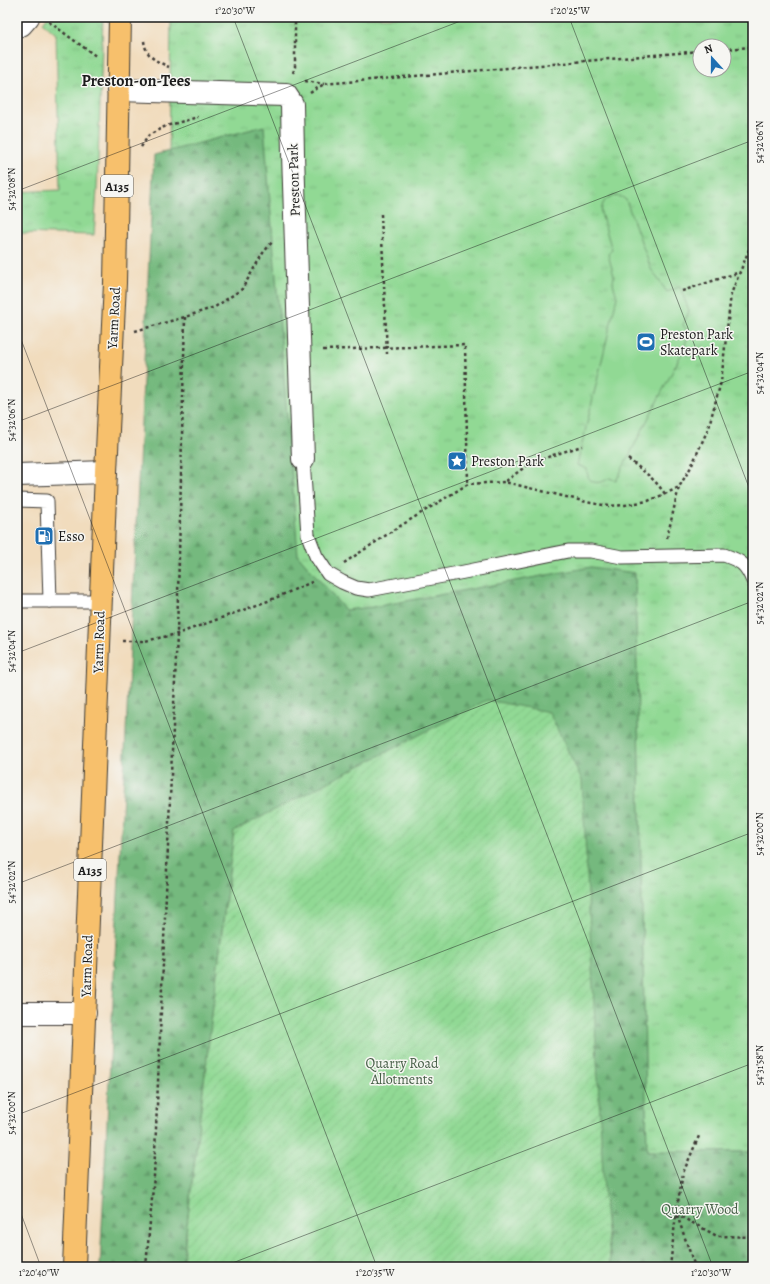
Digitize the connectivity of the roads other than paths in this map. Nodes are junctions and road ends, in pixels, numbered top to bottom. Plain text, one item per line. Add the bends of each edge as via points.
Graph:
1 (28, 17) edge
2 (120, 17) edge
3 (17, 26) edge
4 (118, 90) junction
5 (303, 459) joint
6 (106, 472) junction
7 (17, 475) edge
8 (17, 500) edge
9 (753, 581) edge
10 (17, 601) edge
11 (50, 601) junction
12 (101, 601) junction
13 (17, 1013) edge
14 (85, 1013) junction
15 (74, 1267) edge

1 - 3 street
2 - 4 main road, Yarm Road / A135
4 - 5 street, Preston Park via 290,92
4 - 6 main road, Yarm Road / A135 via 116,283
5 - 9 lane via 308,535 316,556 328,574 356,588 369,590 568,551 591,551 622,557 724,555 740,560 749,569
6 - 7 street
6 - 12 main road, Yarm Road / A135
8 - 11 lane via 47,501
10 - 11 lane
11 - 12 lane
12 - 14 main road, Yarm Road / A135
13 - 14 street
14 - 15 main road, Yarm Road / A135

